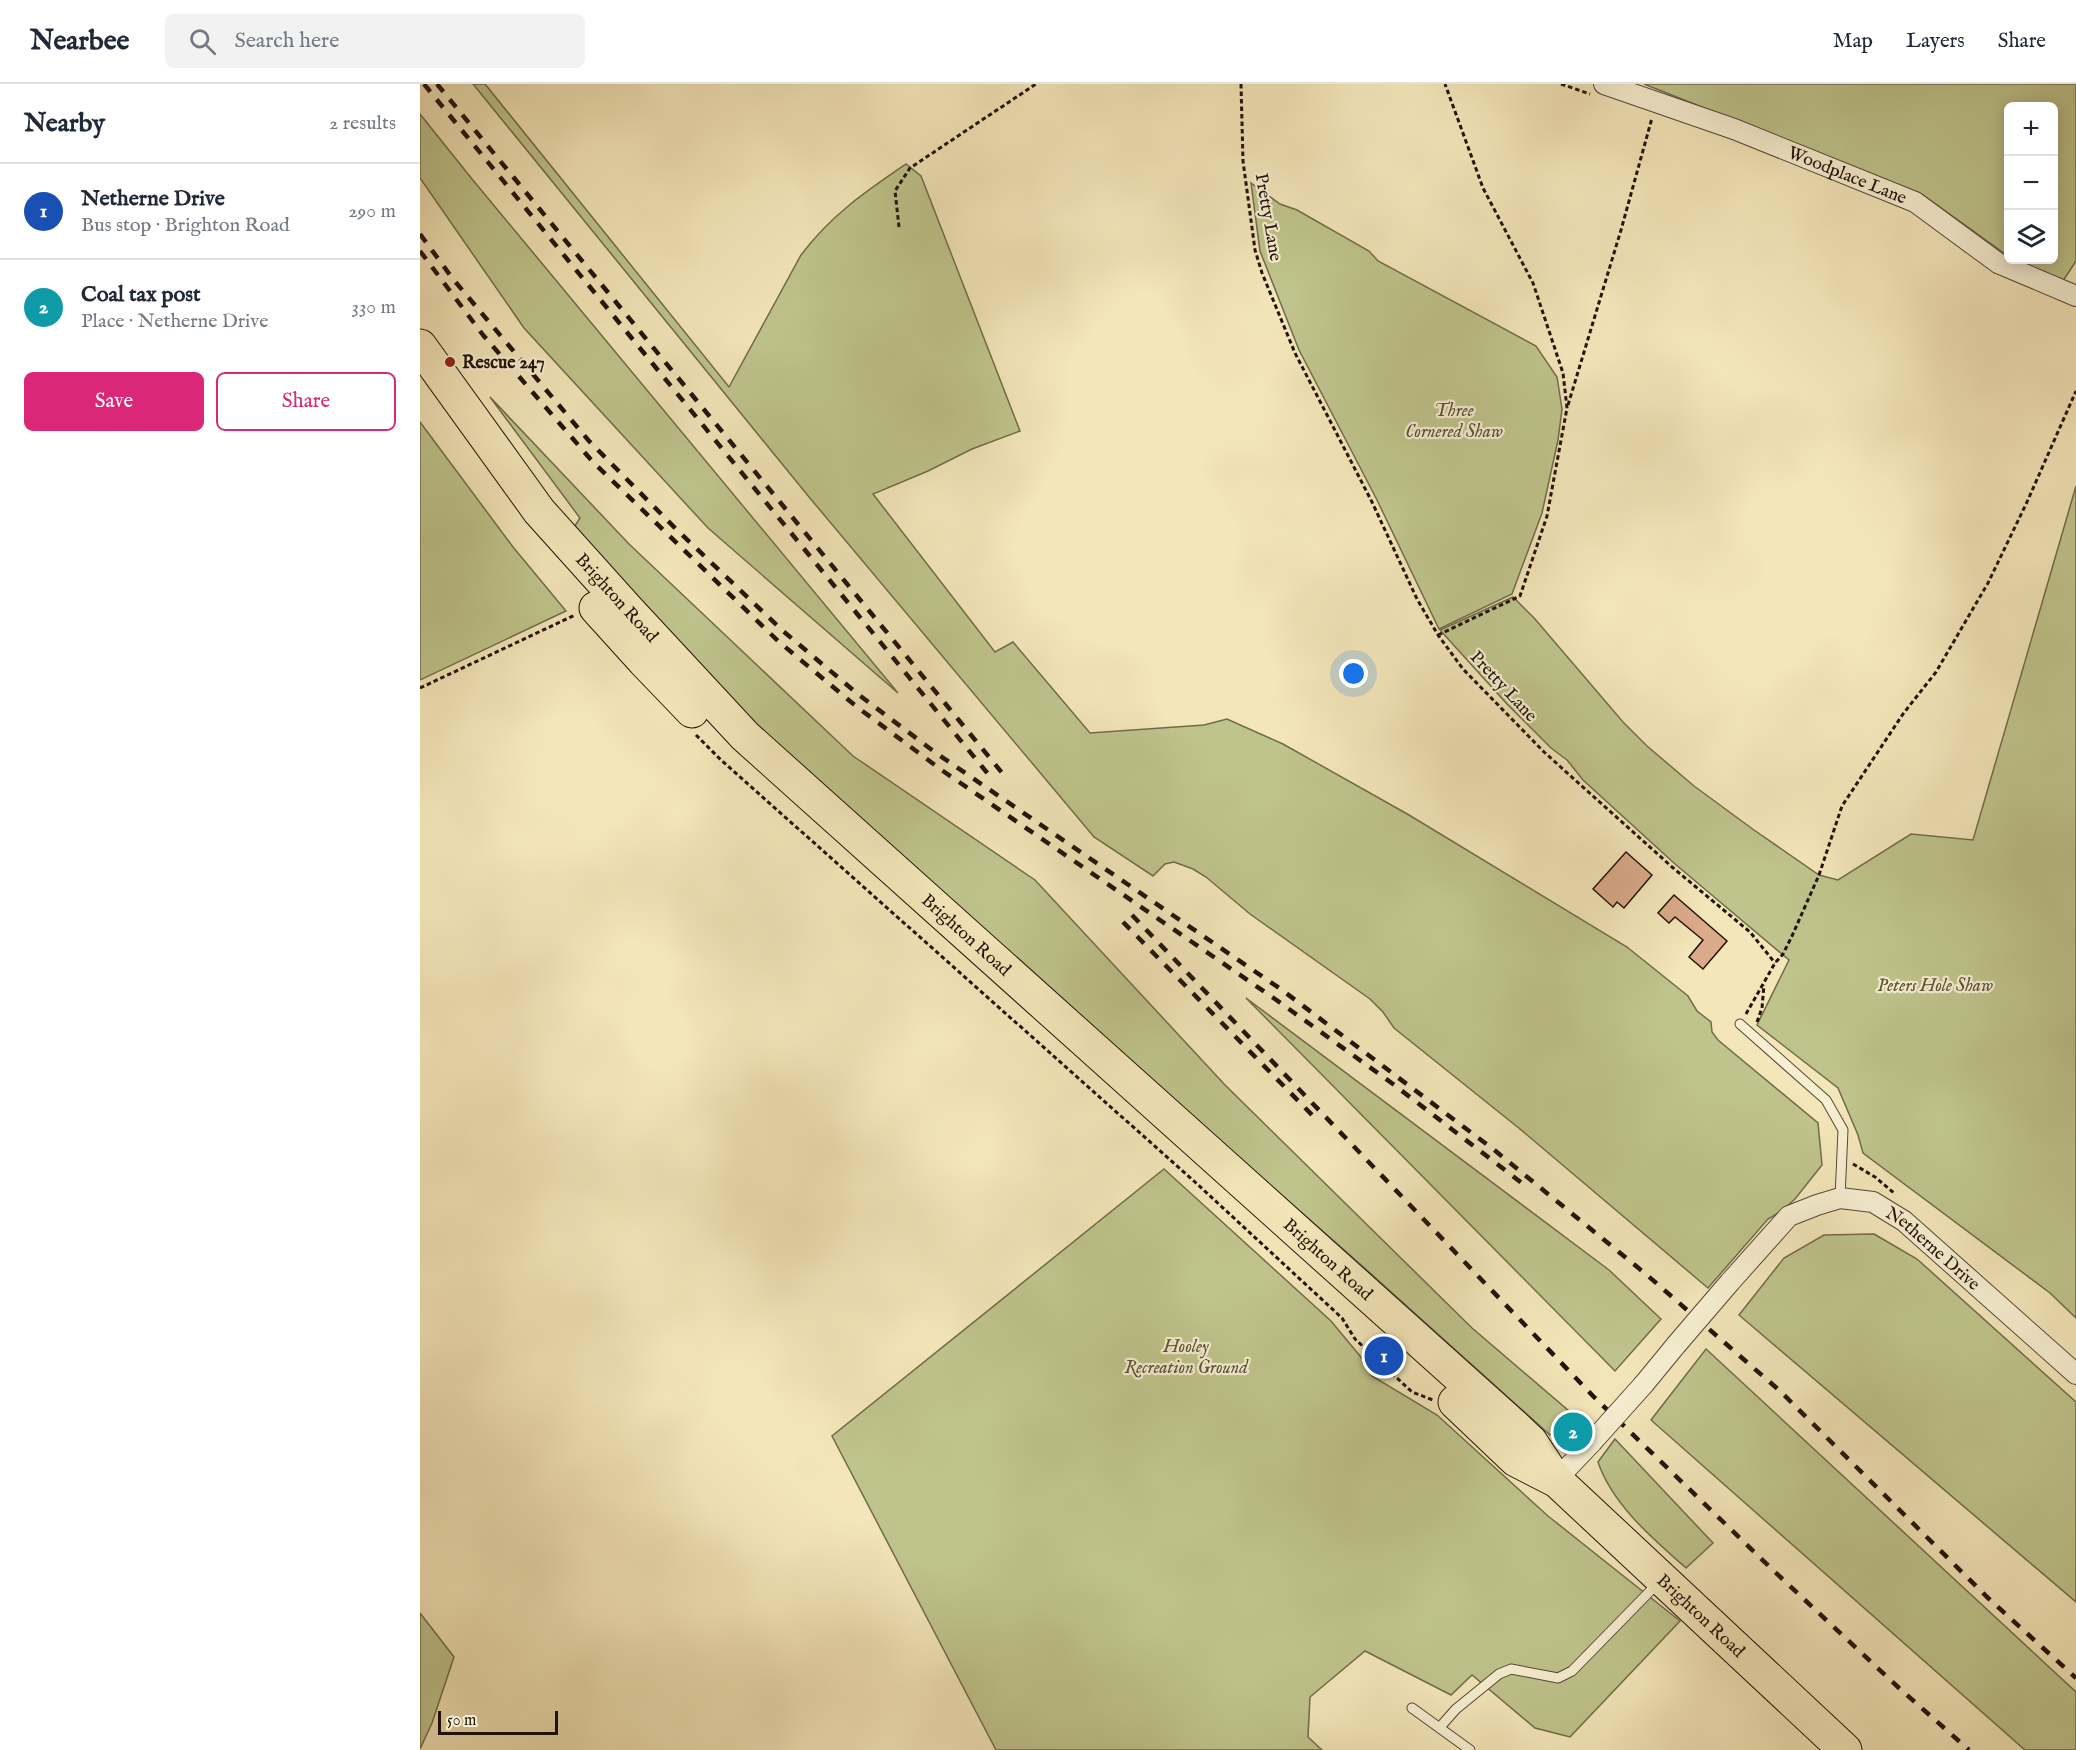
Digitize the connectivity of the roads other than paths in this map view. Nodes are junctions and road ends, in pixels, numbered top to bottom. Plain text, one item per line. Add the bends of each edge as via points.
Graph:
1 (1598, 89) edge
2 (2076, 296) edge
3 (420, 346) edge
4 (420, 382) edge
5 (1740, 1024) road end
6 (1840, 1198) junction
7 (2076, 1374) edge
8 (1556, 1480) junction
9 (1662, 1579) junction
10 (1413, 1708) dead end
11 (1440, 1727) junction
12 (1470, 1750) edge
13 (1845, 1750) edge

1 - 2 street, Woodplace Lane via 1734,129 1915,202 1998,263
3 - 8 highway, Brighton Road via 539,510 745,736 1513,1425 1531,1443
4 - 8 highway, Brighton Road via 525,523 591,602 731,751 1411,1361 1516,1460
5 - 6 lane via 1826,1100 1843,1130
6 - 7 street, Netherne Drive via 1873,1202 1904,1221
6 - 8 street, Netherne Drive, bridge via 1789,1216
8 - 9 highway, Brighton Road
9 - 11 lane via 1572,1671 1558,1678 1511,1669 1499,1674
9 - 13 highway, Brighton Road
10 - 11 lane
11 - 12 lane

